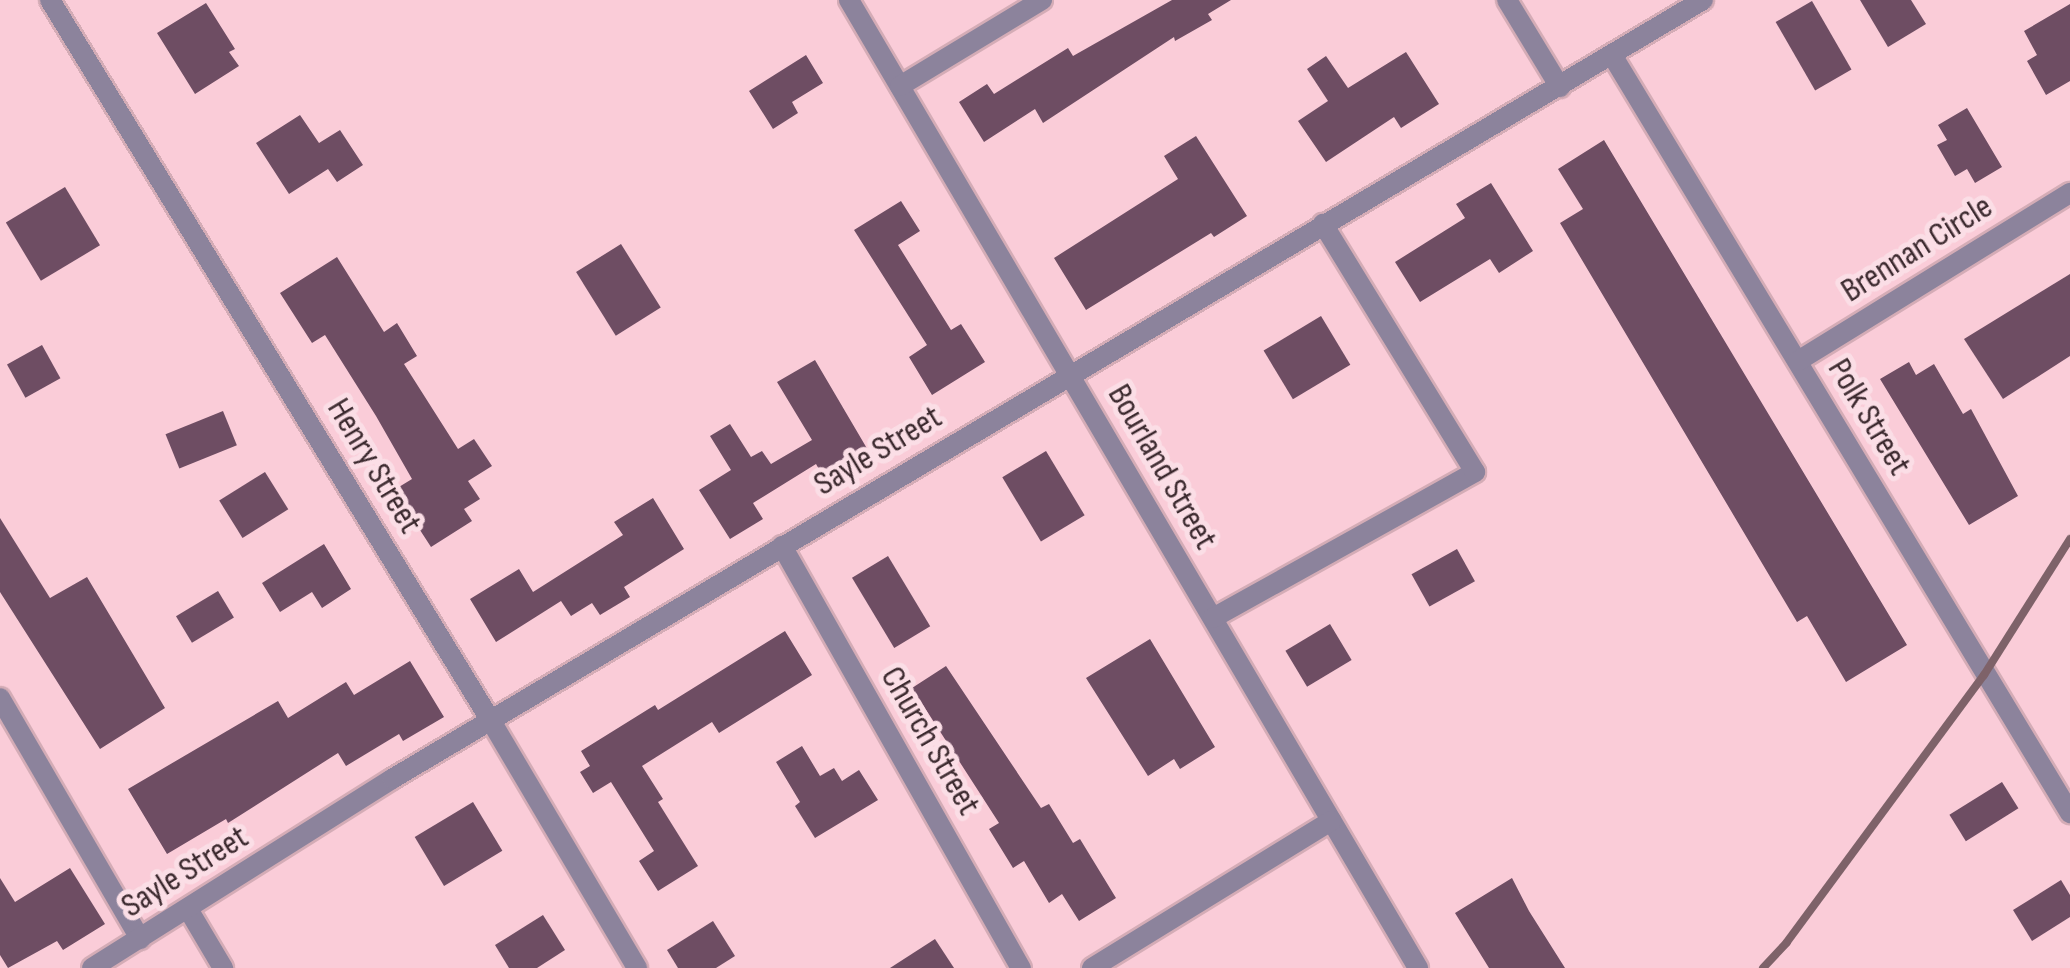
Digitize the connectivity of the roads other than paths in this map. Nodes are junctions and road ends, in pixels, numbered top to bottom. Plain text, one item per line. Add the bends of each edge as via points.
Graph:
1 (50, 0) edge
2 (849, 0) edge
3 (1042, 0) edge
4 (1508, 0) edge
5 (1703, 0) edge
6 (1612, 55) junction
7 (900, 86) junction
8 (1560, 87) junction
9 (2070, 193) edge
10 (1323, 224) junction
11 (1798, 360) junction
12 (1070, 374) junction
13 (782, 546) junction
14 (1213, 618) junction
15 (0, 698) edge
16 (492, 720) junction
17 (2070, 813) edge
18 (1331, 821) junction
19 (188, 909) junction
20 (140, 939) junction
21 (92, 968) edge
22 (223, 968) edge
23 (637, 968) edge
24 (1021, 968) edge
25 (1092, 968) edge
26 (1418, 968) edge

1 - 16 street, Henry Street
2 - 7 street, Bourland Street
3 - 7 street
4 - 8 street
5 - 6 street, Sayle Street
6 - 8 street, Sayle Street
6 - 11 street, Polk Street
7 - 12 street, Bourland Street
8 - 10 street, Sayle Street
9 - 11 street, Brennan Circle
10 - 12 street, Sayle Street
10 - 14 street via 1475,472
11 - 17 street, Polk Street
12 - 13 street, Sayle Street
12 - 14 street, Bourland Street
13 - 16 street, Sayle Street
13 - 24 street, Church Street
14 - 18 street, Bourland Street
15 - 20 street
16 - 19 street, Sayle Street
16 - 23 street, Henry Street
18 - 25 street
18 - 26 street, Bourland Street
19 - 20 street, Sayle Street
19 - 22 street
20 - 21 street, Sayle Street

